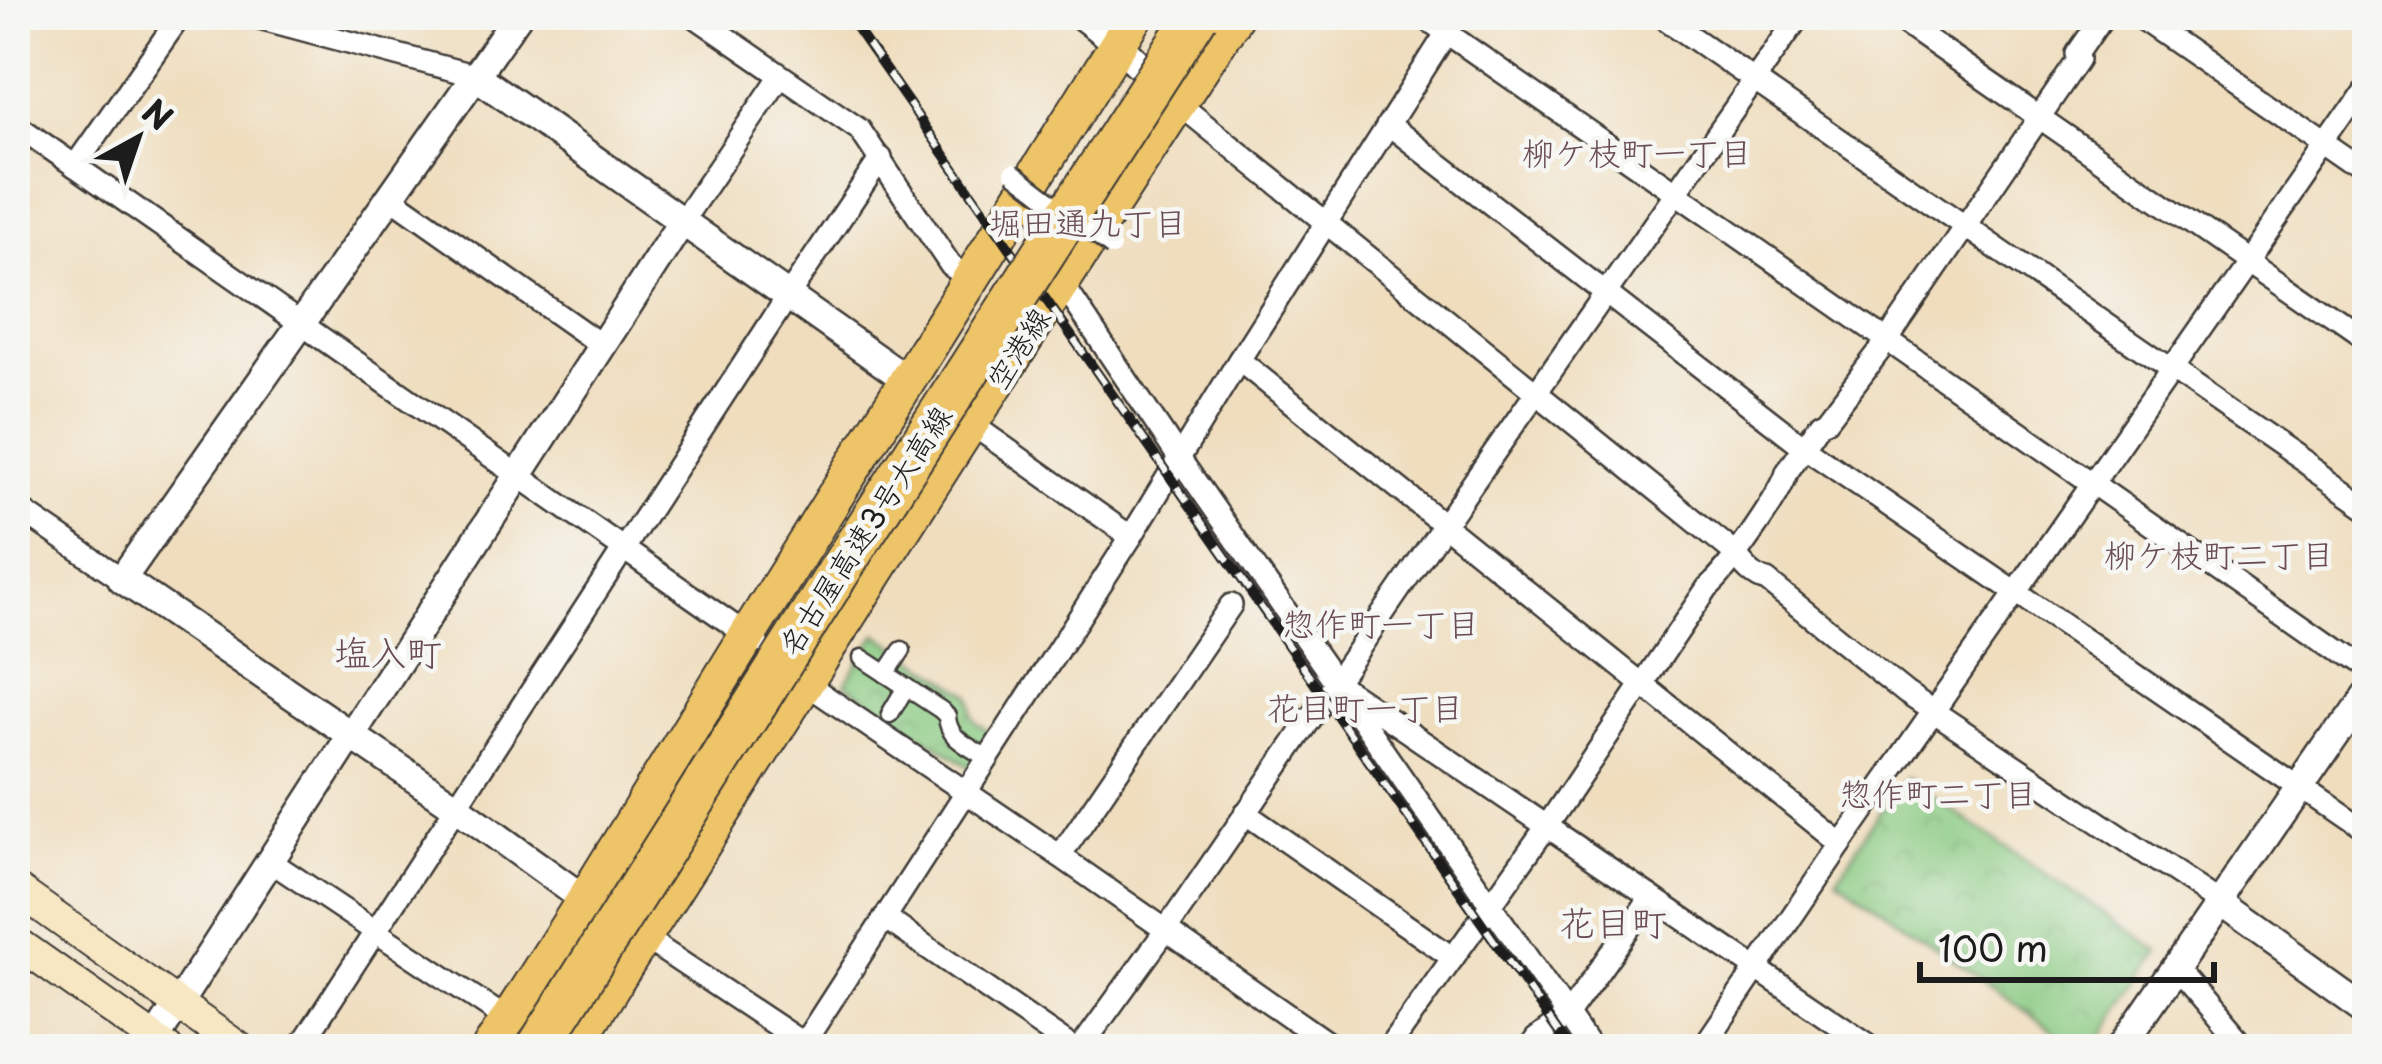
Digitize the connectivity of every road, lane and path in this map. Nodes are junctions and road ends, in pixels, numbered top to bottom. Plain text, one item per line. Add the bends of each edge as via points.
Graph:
1 (181, 15) edge
2 (248, 15) edge
3 (518, 15) edge
4 (693, 15) edge
5 (1081, 15) edge
6 (1168, 15) edge
7 (1197, 15) edge
8 (1235, 15) edge
9 (1421, 15) edge
10 (1660, 15) edge
11 (1800, 15) edge
12 (1892, 15) edge
13 (2104, 15) edge
14 (2136, 15) edge
15 (1453, 24) edge
16 (1126, 29) edge
17 (476, 76) junction
18 (780, 77) junction
19 (1755, 81) junction
20 (2367, 89) edge
21 (1179, 104) junction
22 (2039, 118) junction
23 (15, 124) edge
24 (1388, 124) junction
25 (2326, 147) junction
26 (881, 158) junction
27 (75, 166) junction
28 (1013, 172) dead end
29 (2367, 175) edge
30 (1676, 194) junction
31 (391, 197) junction
32 (683, 220) junction
33 (1327, 225) junction
34 (1964, 225) junction
35 (1112, 248) dead end
36 (2246, 261) junction
37 (972, 279) junction
38 (1062, 283) junction
39 (1605, 293) junction
40 (788, 296) junction
41 (302, 324) junction
42 (1887, 341) junction
43 (601, 345) junction
44 (2367, 345) edge
45 (1239, 360) junction
46 (2172, 370) junction
47 (907, 380) junction
48 (1535, 394) junction
49 (970, 423) junction
50 (1804, 447) junction
51 (1179, 458) junction
52 (520, 476) junction
53 (2092, 484) junction
54 (2367, 505) edge
55 (15, 506) edge
56 (1445, 523) junction
57 (1131, 537) junction
58 (626, 550) junction
59 (1736, 554) junction
60 (122, 579) junction
61 (2018, 593) junction
62 (1231, 605) dead end
63 (748, 635) junction
64 (902, 650) dead end
65 (862, 658) dead end
66 (886, 674) junction
67 (2367, 675) edge
68 (803, 682) junction
69 (1642, 682) junction
70 (1336, 683) junction
71 (906, 687) junction
72 (2367, 689) edge
73 (1934, 712) junction
74 (890, 714) dead end
75 (350, 735) junction
76 (982, 755) dead end
77 (2301, 789) junction
78 (964, 792) junction
79 (458, 808) junction
80 (1245, 813) junction
81 (1547, 826) junction
82 (2367, 834) edge
83 (1841, 844) junction
84 (1060, 856) junction
85 (270, 860) junction
86 (15, 888) edge
87 (1651, 896) junction
88 (585, 900) junction
89 (2220, 903) junction
90 (1492, 905) junction
91 (885, 918) junction
92 (1166, 930) junction
93 (375, 931) junction
94 (643, 937) junction
95 (15, 941) edge
96 (1454, 958) junction
97 (1756, 969) junction
98 (2176, 969) junction
99 (178, 1004) junction
100 (2367, 1008) edge
101 (1568, 1015) junction
102 (2367, 1037) edge
103 (511, 1042) edge
104 (158, 1046) edge
105 (804, 1047) edge
106 (241, 1049) edge
107 (299, 1049) edge
108 (572, 1049) edge
109 (1077, 1049) edge
110 (1336, 1049) edge
111 (1388, 1049) edge
112 (1529, 1049) edge
113 (1591, 1049) edge
114 (1702, 1049) edge
115 (1875, 1049) edge
116 (2120, 1049) edge
117 (2244, 1049) edge
118 (2360, 1049) edge

1 - 27 street
2 - 17 street
3 - 17 street
4 - 18 street
5 - 16 street
6 - 103 highway, 名古屋高速3号大高線
7 - 103 highway, 名古屋高速3号大高線, bridge via 848,557
8 - 21 main road, 空港線
9 - 15 street
10 - 19 street
11 - 19 street
12 - 22 street
13 - 22 street
14 - 25 street
15 - 24 street
15 - 30 street
16 - 21 street
16 - 37 main road
17 - 31 street
17 - 32 street
18 - 26 street via 860,130
18 - 32 street
19 - 30 street
19 - 34 street
20 - 25 street
21 - 33 street
21 - 38 main road, 空港線
22 - 34 street
22 - 36 street
23 - 27 street
24 - 33 street
24 - 39 street
25 - 29 street
25 - 36 street
26 - 37 street via 951,266
26 - 40 street
27 - 41 street
28 - 35 street, bridge
30 - 39 street
30 - 42 street
31 - 41 street
31 - 43 street
32 - 40 street
32 - 43 street
33 - 45 street
33 - 48 street
34 - 42 street
34 - 46 street
36 - 44 street
36 - 46 street
37 - 47 main road
38 - 49 main road, 空港線
38 - 51 street
39 - 48 street
39 - 50 street
40 - 47 street
40 - 58 street
41 - 52 street
41 - 60 street
42 - 50 street
42 - 53 street
43 - 52 street
45 - 51 street
45 - 56 street
46 - 53 street
46 - 54 street
47 - 63 main road
48 - 56 street
48 - 59 street
49 - 57 street
49 - 68 main road, 空港線
50 - 59 street
50 - 61 street
51 - 57 street
51 - 70 street
52 - 58 street
52 - 75 street
53 - 61 street
53 - 67 street
55 - 60 street
56 - 69 street
56 - 70 street
57 - 78 street
58 - 63 street
58 - 79 street
59 - 69 street
59 - 73 street
60 - 75 street
61 - 73 street
61 - 77 street
62 - 84 street
63 - 68 street
63 - 88 main road
64 - 66 street
65 - 66 street
66 - 71 street
68 - 78 street
68 - 94 main road, 空港線
69 - 81 street
69 - 83 street
70 - 80 street
70 - 81 street
70 - 90 street
71 - 74 street
71 - 76 street
72 - 77 street
73 - 83 street
73 - 89 street
75 - 79 street
75 - 85 street
77 - 82 street
77 - 89 street
78 - 84 street
78 - 91 street
79 - 88 street
79 - 93 street
80 - 92 street
80 - 96 street
81 - 87 street
81 - 90 street
83 - 97 street
84 - 92 street
85 - 93 street
85 - 99 street
86 - 99 main road
87 - 97 street
87 - 101 street
88 - 103 main road
89 - 98 street
89 - 100 street
90 - 96 street
90 - 101 street
91 - 105 street
91 - 109 street
92 - 109 street
92 - 110 street
93 - 103 street
93 - 107 street
94 - 105 street
94 - 108 main road, 空港線
95 - 104 main road
96 - 111 street
97 - 114 street
97 - 115 street
98 - 116 street
98 - 117 street
99 - 104 street
99 - 106 main road
101 - 112 street
101 - 113 street
102 - 118 street

